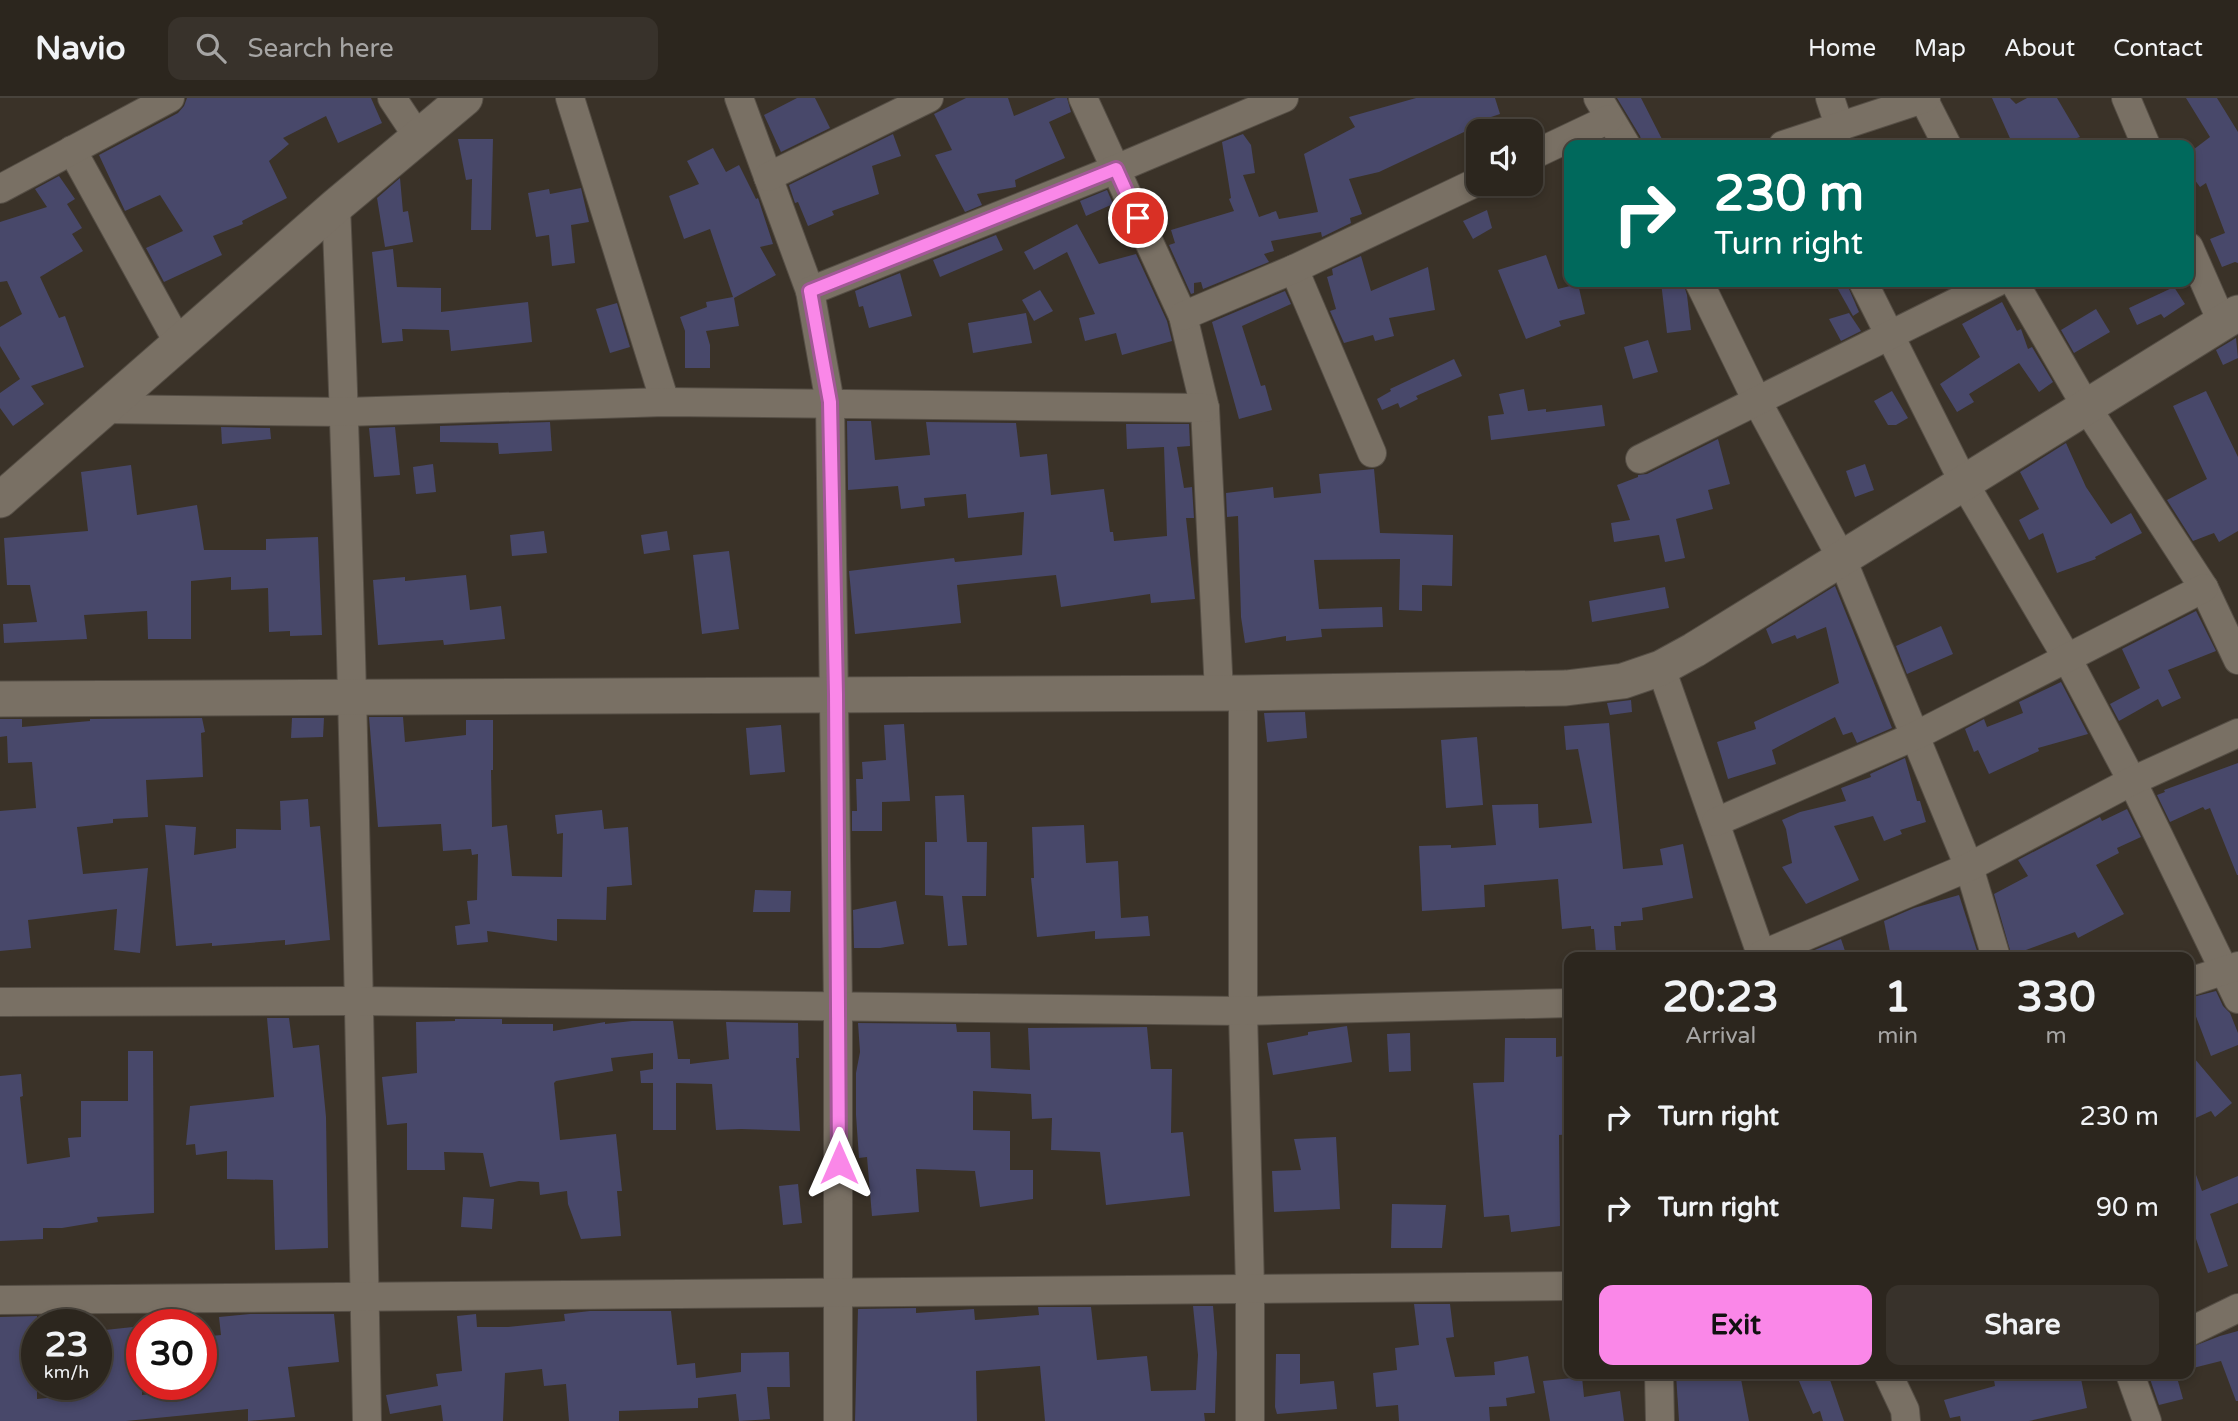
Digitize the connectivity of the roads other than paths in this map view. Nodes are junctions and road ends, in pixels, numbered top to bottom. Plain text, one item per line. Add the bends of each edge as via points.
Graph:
1 (170, 98) edge
2 (392, 98) edge
3 (465, 98) edge
4 (570, 98) edge
5 (738, 98) edge
6 (929, 98) edge
7 (1083, 98) edge
8 (1284, 98) edge
9 (1829, 98) edge
10 (2126, 98) edge
11 (1925, 99) edge
12 (1604, 108) edge
13 (1840, 128) junction
14 (418, 137) junction
15 (1623, 140) edge
16 (1804, 140) edge
17 (1945, 140) edge
18 (2144, 140) edge
19 (1543, 148) edge
20 (72, 150) junction
21 (1116, 169) junction
22 (768, 177) junction
23 (1466, 187) edge
24 (0, 188) edge
25 (336, 206) junction
26 (2194, 256) edge
27 (1294, 270) junction
28 (1701, 287) edge
29 (1866, 287) edge
30 (1987, 287) edge
31 (2017, 287) edge
32 (810, 291) junction
33 (1183, 316) junction
34 (2230, 317) edge
35 (1890, 335) junction
36 (179, 344) junction
37 (1758, 401) junction
38 (665, 402) junction
39 (830, 402) junction
40 (1205, 408) junction
41 (2087, 408) junction
42 (101, 409) junction
43 (345, 412) junction
44 (1372, 453) dead end
45 (1640, 459) dead end
46 (1964, 483) junction
47 (0, 500) edge
48 (1842, 559) junction
49 (2204, 588) junction
50 (2067, 658) junction
51 (2238, 660) edge
52 (1661, 668) junction
53 (1231, 692) junction
54 (836, 694) junction
55 (352, 696) junction
56 (0, 699) edge
57 (2238, 733) edge
58 (1915, 736) junction
59 (2132, 781) junction
60 (1716, 822) junction
61 (1969, 867) junction
62 (1761, 952) edge
63 (1771, 952) edge
64 (1994, 952) edge
65 (2232, 969) edge
66 (2194, 980) edge
67 (2238, 999) edge
68 (358, 1001) junction
69 (0, 1002) edge
70 (1564, 1003) edge
71 (838, 1006) junction
72 (1243, 1011) junction
73 (1564, 1286) edge
74 (1250, 1288) junction
75 (840, 1293) junction
76 (364, 1298) junction
77 (0, 1300) edge
78 (2238, 1308) edge
79 (2194, 1330) edge
80 (1660, 1379) edge
81 (1890, 1379) edge
82 (2132, 1379) edge
83 (367, 1421) edge
84 (838, 1421) edge
85 (1250, 1421) edge
86 (1660, 1421) edge
87 (1906, 1421) edge
88 (2147, 1421) edge

1 - 20 street
2 - 14 street
3 - 14 street
4 - 38 street
5 - 22 street
6 - 22 street
7 - 21 street
8 - 21 street
9 - 13 street
10 - 18 street
11 - 13 street
11 - 17 street
12 - 15 street
12 - 19 street
13 - 16 street
14 - 25 street
20 - 24 street
20 - 36 street
21 - 32 street
21 - 33 street
22 - 32 street
23 - 27 street
25 - 36 street
25 - 43 street
26 - 34 street
27 - 33 street
27 - 44 street
28 - 37 street
29 - 35 street
30 - 35 street
31 - 41 street
32 - 39 street
33 - 40 street
34 - 41 street
35 - 37 street
35 - 46 street
36 - 42 street
37 - 45 street
37 - 48 street
38 - 39 street
38 - 43 street
39 - 40 street
39 - 54 street
40 - 53 street
41 - 46 street
41 - 49 street
42 - 43 street
42 - 47 street
43 - 55 street
46 - 48 street
46 - 50 street
48 - 52 street
48 - 58 street
49 - 50 street
49 - 51 street
50 - 58 street
50 - 59 street
52 - 53 street via 1623,681 1566,688
52 - 60 street
53 - 54 street
53 - 72 street
54 - 55 street
54 - 71 street
55 - 56 street
55 - 68 street
57 - 59 street
58 - 60 street
58 - 61 street
59 - 61 street
59 - 65 street
60 - 62 street
61 - 63 street
61 - 64 street
65 - 66 street
65 - 67 street
68 - 69 street
68 - 71 street
68 - 76 street
70 - 72 street
71 - 72 street
71 - 75 street
72 - 74 street
73 - 74 street
74 - 75 street
74 - 85 street
75 - 76 street
75 - 84 street
76 - 77 street
76 - 83 street
78 - 79 street
80 - 86 street
81 - 87 street
82 - 88 street

